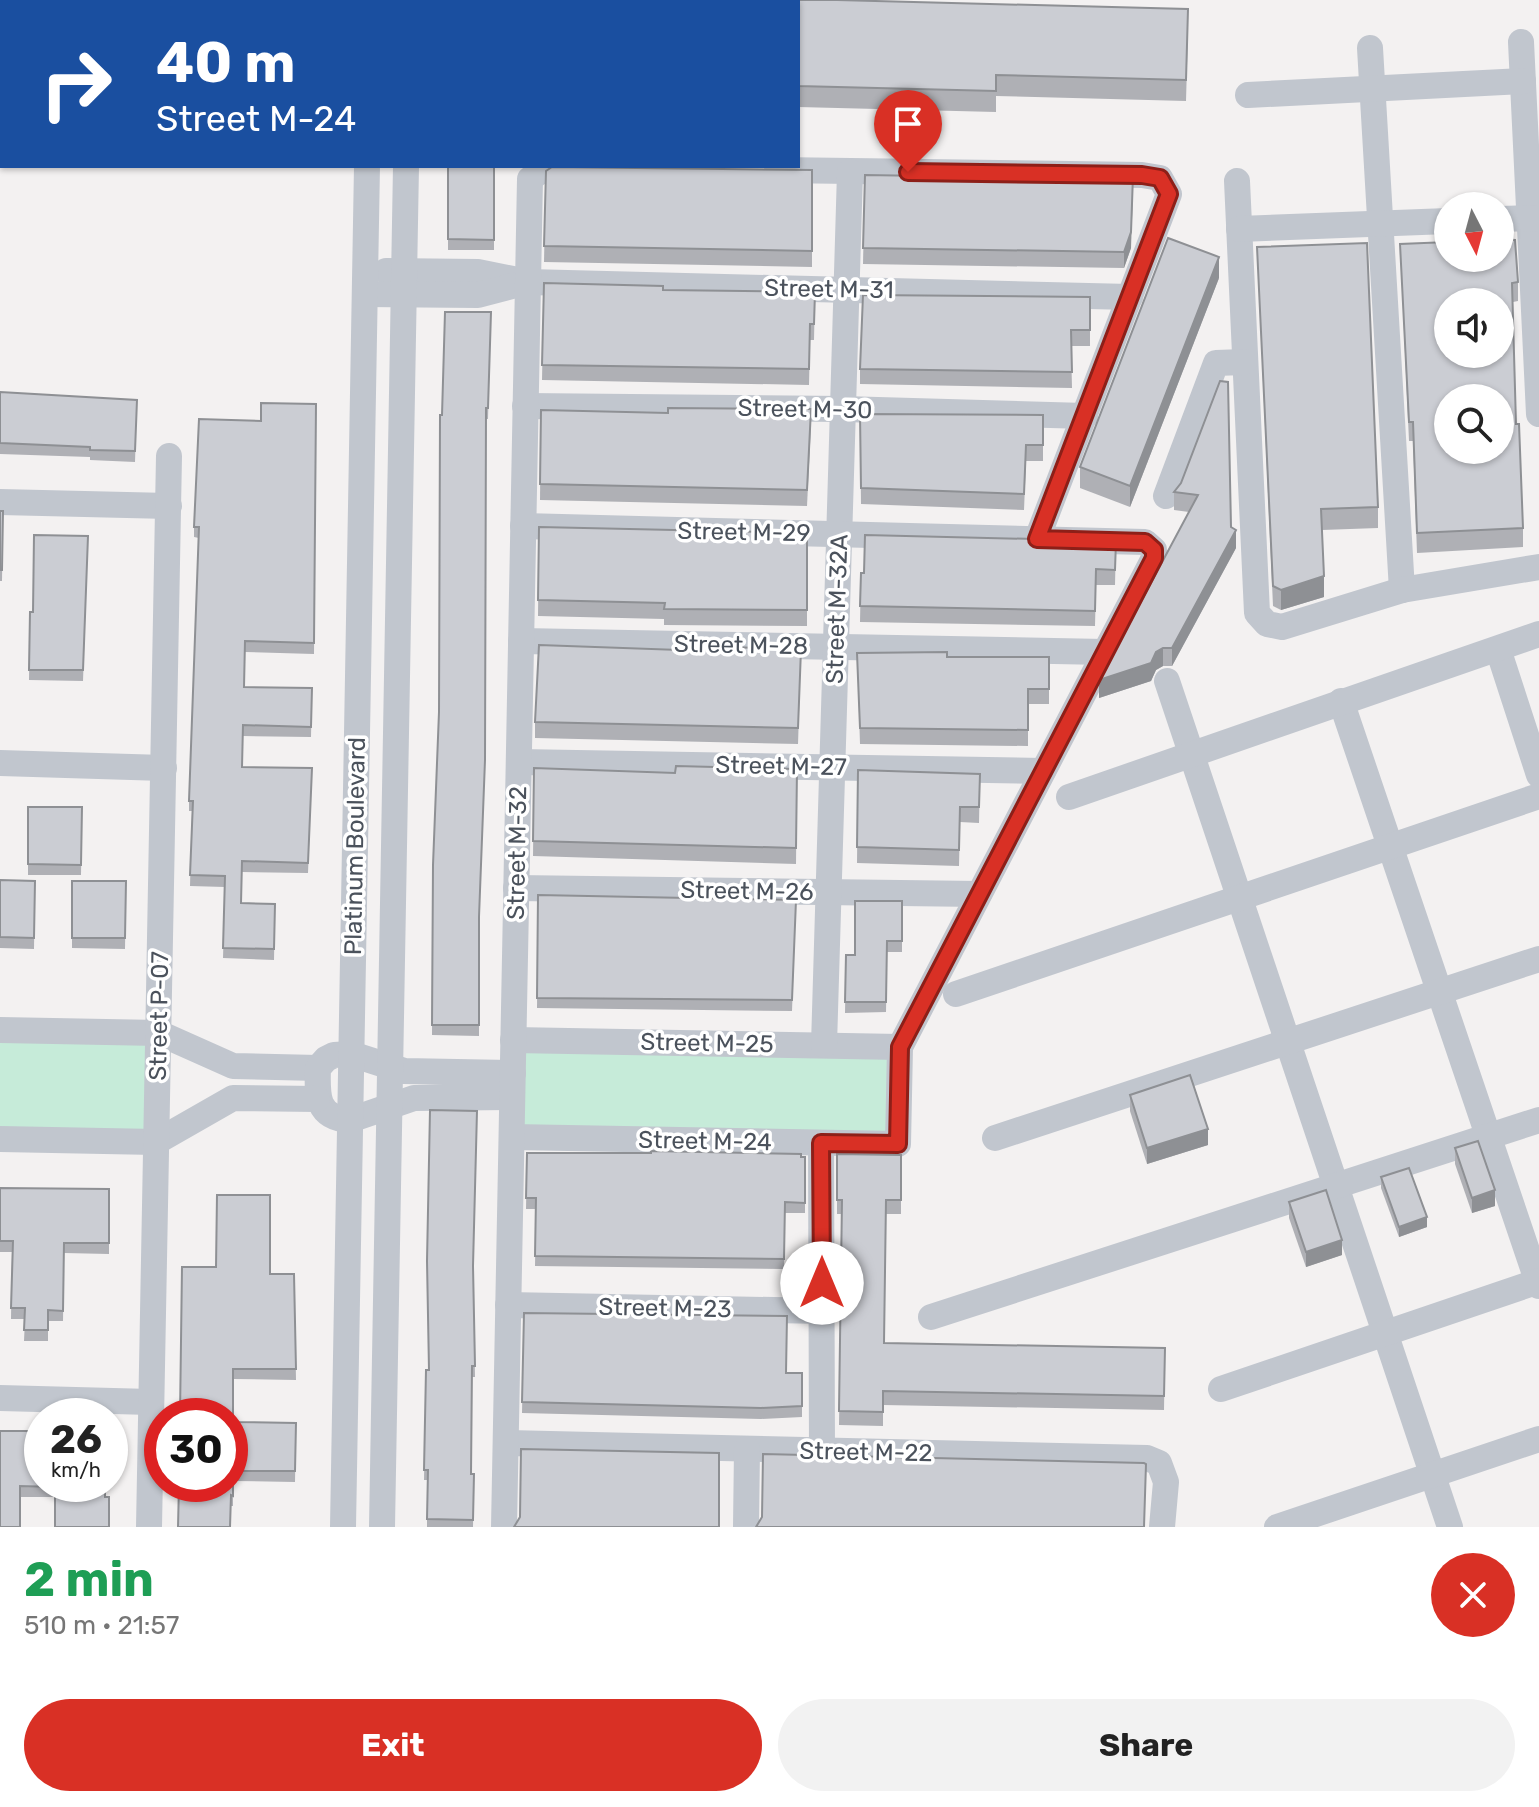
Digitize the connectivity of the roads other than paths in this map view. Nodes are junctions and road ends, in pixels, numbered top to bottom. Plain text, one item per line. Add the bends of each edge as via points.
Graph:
1 (1521, 42) dead end
2 (1370, 48) dead end
3 (1523, 81) junction
4 (1372, 89) junction
5 (1248, 95) dead end
6 (367, 168) edge
7 (406, 168) edge
8 (544, 168) edge
9 (754, 170) edge
10 (850, 172) junction
11 (1237, 181) dead end
12 (1434, 224) edge
13 (1514, 224) edge
14 (1534, 230) edge
15 (1381, 236) junction
16 (1514, 238) edge
17 (1239, 241) junction
18 (1434, 243) edge
19 (528, 282) junction
20 (365, 283) junction
21 (404, 283) junction
22 (847, 289) junction
23 (1130, 297) junction
24 (1244, 362) junction
25 (525, 406) junction
26 (843, 409) junction
27 (1539, 414) edge
28 (1085, 416) junction
29 (169, 456) dead end
30 (1166, 496) dead end
31 (0, 502) edge
32 (169, 506) junction
33 (523, 526) junction
34 (839, 534) junction
35 (1037, 539) junction
36 (1539, 567) edge
37 (1402, 590) junction
38 (1539, 634) edge
39 (521, 641) junction
40 (836, 647) junction
41 (1498, 649) junction
42 (1105, 652) junction
43 (1167, 681) dead end
44 (1341, 701) junction
45 (1191, 753) junction
46 (519, 762) junction
47 (0, 763) edge
48 (832, 767) junction
49 (164, 768) junction
50 (1043, 771) junction
51 (1539, 775) edge
52 (1539, 796) edge
53 (1069, 797) dead end
54 (1390, 846) junction
55 (516, 888) junction
56 (829, 892) junction
57 (979, 894) junction
58 (1239, 898) junction
59 (1539, 959) edge
60 (1439, 991) junction
61 (956, 994) dead end
62 (0, 1030) edge
63 (159, 1033) junction
64 (513, 1040) junction
65 (1287, 1041) junction
66 (824, 1045) junction
67 (900, 1047) junction
68 (351, 1054) junction
69 (233, 1066) junction
70 (390, 1067) junction
71 (318, 1068) junction
72 (512, 1085) junction
73 (233, 1098) junction
74 (317, 1099) junction
75 (389, 1105) junction
76 (350, 1120) junction
77 (1539, 1120) edge
78 (1488, 1136) junction
79 (512, 1137) junction
80 (995, 1138) dead end
81 (0, 1139) edge
82 (156, 1142) junction
83 (821, 1143) junction
84 (1336, 1185) junction
85 (1538, 1283) edge
86 (508, 1305) junction
87 (822, 1311) junction
88 (931, 1317) dead end
89 (1385, 1333) junction
90 (1221, 1389) dead end
91 (0, 1398) edge
92 (151, 1398) edge
93 (144, 1402) edge
94 (1539, 1439) edge
95 (506, 1443) junction
96 (747, 1449) junction
97 (822, 1451) junction
98 (1432, 1475) junction
99 (149, 1502) edge
100 (149, 1527) edge
101 (343, 1527) edge
102 (382, 1527) edge
103 (504, 1527) edge
104 (746, 1527) edge
105 (1162, 1527) edge
106 (1277, 1527) edge
107 (1450, 1527) edge

1 - 3 street
2 - 4 street
3 - 4 street
3 - 14 street
4 - 5 street
4 - 15 street
6 - 20 street, Platinum Boulevard
7 - 21 street, Platinum Boulevard
8 - 19 street, Street M-32 via 530,179
9 - 10 street
10 - 22 street, Street M-32A
10 - 23 street via 1160,178 1169,194
11 - 17 street
12 - 15 street
13 - 14 street
14 - 16 street
14 - 27 street
15 - 17 street
15 - 18 street
15 - 37 street
17 - 24 street
19 - 21 street, Street M-31 via 478,272
19 - 22 street, Street M-31
19 - 25 street, Street M-32
20 - 21 street, Street M-31
20 - 68 street, Platinum Boulevard
21 - 70 street, Platinum Boulevard
22 - 23 street, Street M-31
22 - 26 street, Street M-32A
23 - 28 street
24 - 30 street via 1216,363
24 - 37 street via 1257,613 1267,624 1282,627
25 - 26 street, Street M-30
25 - 33 street, Street M-32
26 - 28 street, Street M-30
26 - 34 street, Street M-32A
28 - 35 street
29 - 32 street, Street P-07
31 - 32 street
32 - 49 street, Street P-07
33 - 34 street, Street M-29
33 - 39 street, Street M-32
34 - 35 street, Street M-29
34 - 40 street, Street M-32A
35 - 42 street, Street M-29 via 1145,542 1154,550
36 - 37 street
38 - 41 street
39 - 40 street, Street M-28
39 - 46 street, Street M-32
40 - 42 street, Street M-28
40 - 48 street, Street M-32A
41 - 44 street
41 - 51 street
42 - 50 street
43 - 45 street
44 - 45 street
44 - 54 street
45 - 53 street
45 - 58 street
46 - 48 street, Street M-27
46 - 55 street, Street M-32
47 - 49 street
48 - 50 street, Street M-27
48 - 56 street, Street M-32A
49 - 63 street, Street P-07
50 - 57 street
52 - 54 street
54 - 58 street
54 - 60 street
55 - 56 street, Street M-26
55 - 64 street, Street M-32
56 - 57 street, Street M-26
56 - 66 street, Street M-32A
57 - 67 street
58 - 61 street
58 - 65 street
59 - 60 street
60 - 65 street
60 - 78 street
62 - 63 street
63 - 69 street
63 - 82 street, Street P-07
64 - 66 street, Street M-25
64 - 72 street, Street M-32
65 - 80 street
65 - 84 street
66 - 67 street, Street M-25
67 - 83 street, Street M-24 via 898,1144
68 - 70 street
68 - 71 street via 334,1055
68 - 76 street, Platinum Boulevard
69 - 71 street
69 - 73 street
70 - 72 street
70 - 75 street, Platinum Boulevard
71 - 74 street
72 - 75 street
72 - 79 street, Street M-32
73 - 74 street
73 - 82 street
74 - 76 street via 333,1116
75 - 76 street
75 - 102 street, Platinum Boulevard
76 - 101 street, Platinum Boulevard
77 - 78 street
78 - 84 street
78 - 85 street
79 - 83 street, Street M-24
79 - 86 street, Street M-32
81 - 82 street
82 - 92 street, Street P-07
83 - 87 street
84 - 88 street
84 - 89 street
85 - 89 street
86 - 87 street, Street M-23
86 - 95 street, Street M-32
87 - 97 street
89 - 90 street
89 - 98 street
91 - 93 street
94 - 98 street
95 - 96 street, Street M-22
95 - 103 street, Street M-32
96 - 97 street, Street M-22
96 - 104 street
97 - 105 street, Street M-22 via 1147,1458 1159,1463 1166,1482
98 - 106 street
98 - 107 street
99 - 100 street, Street P-07

